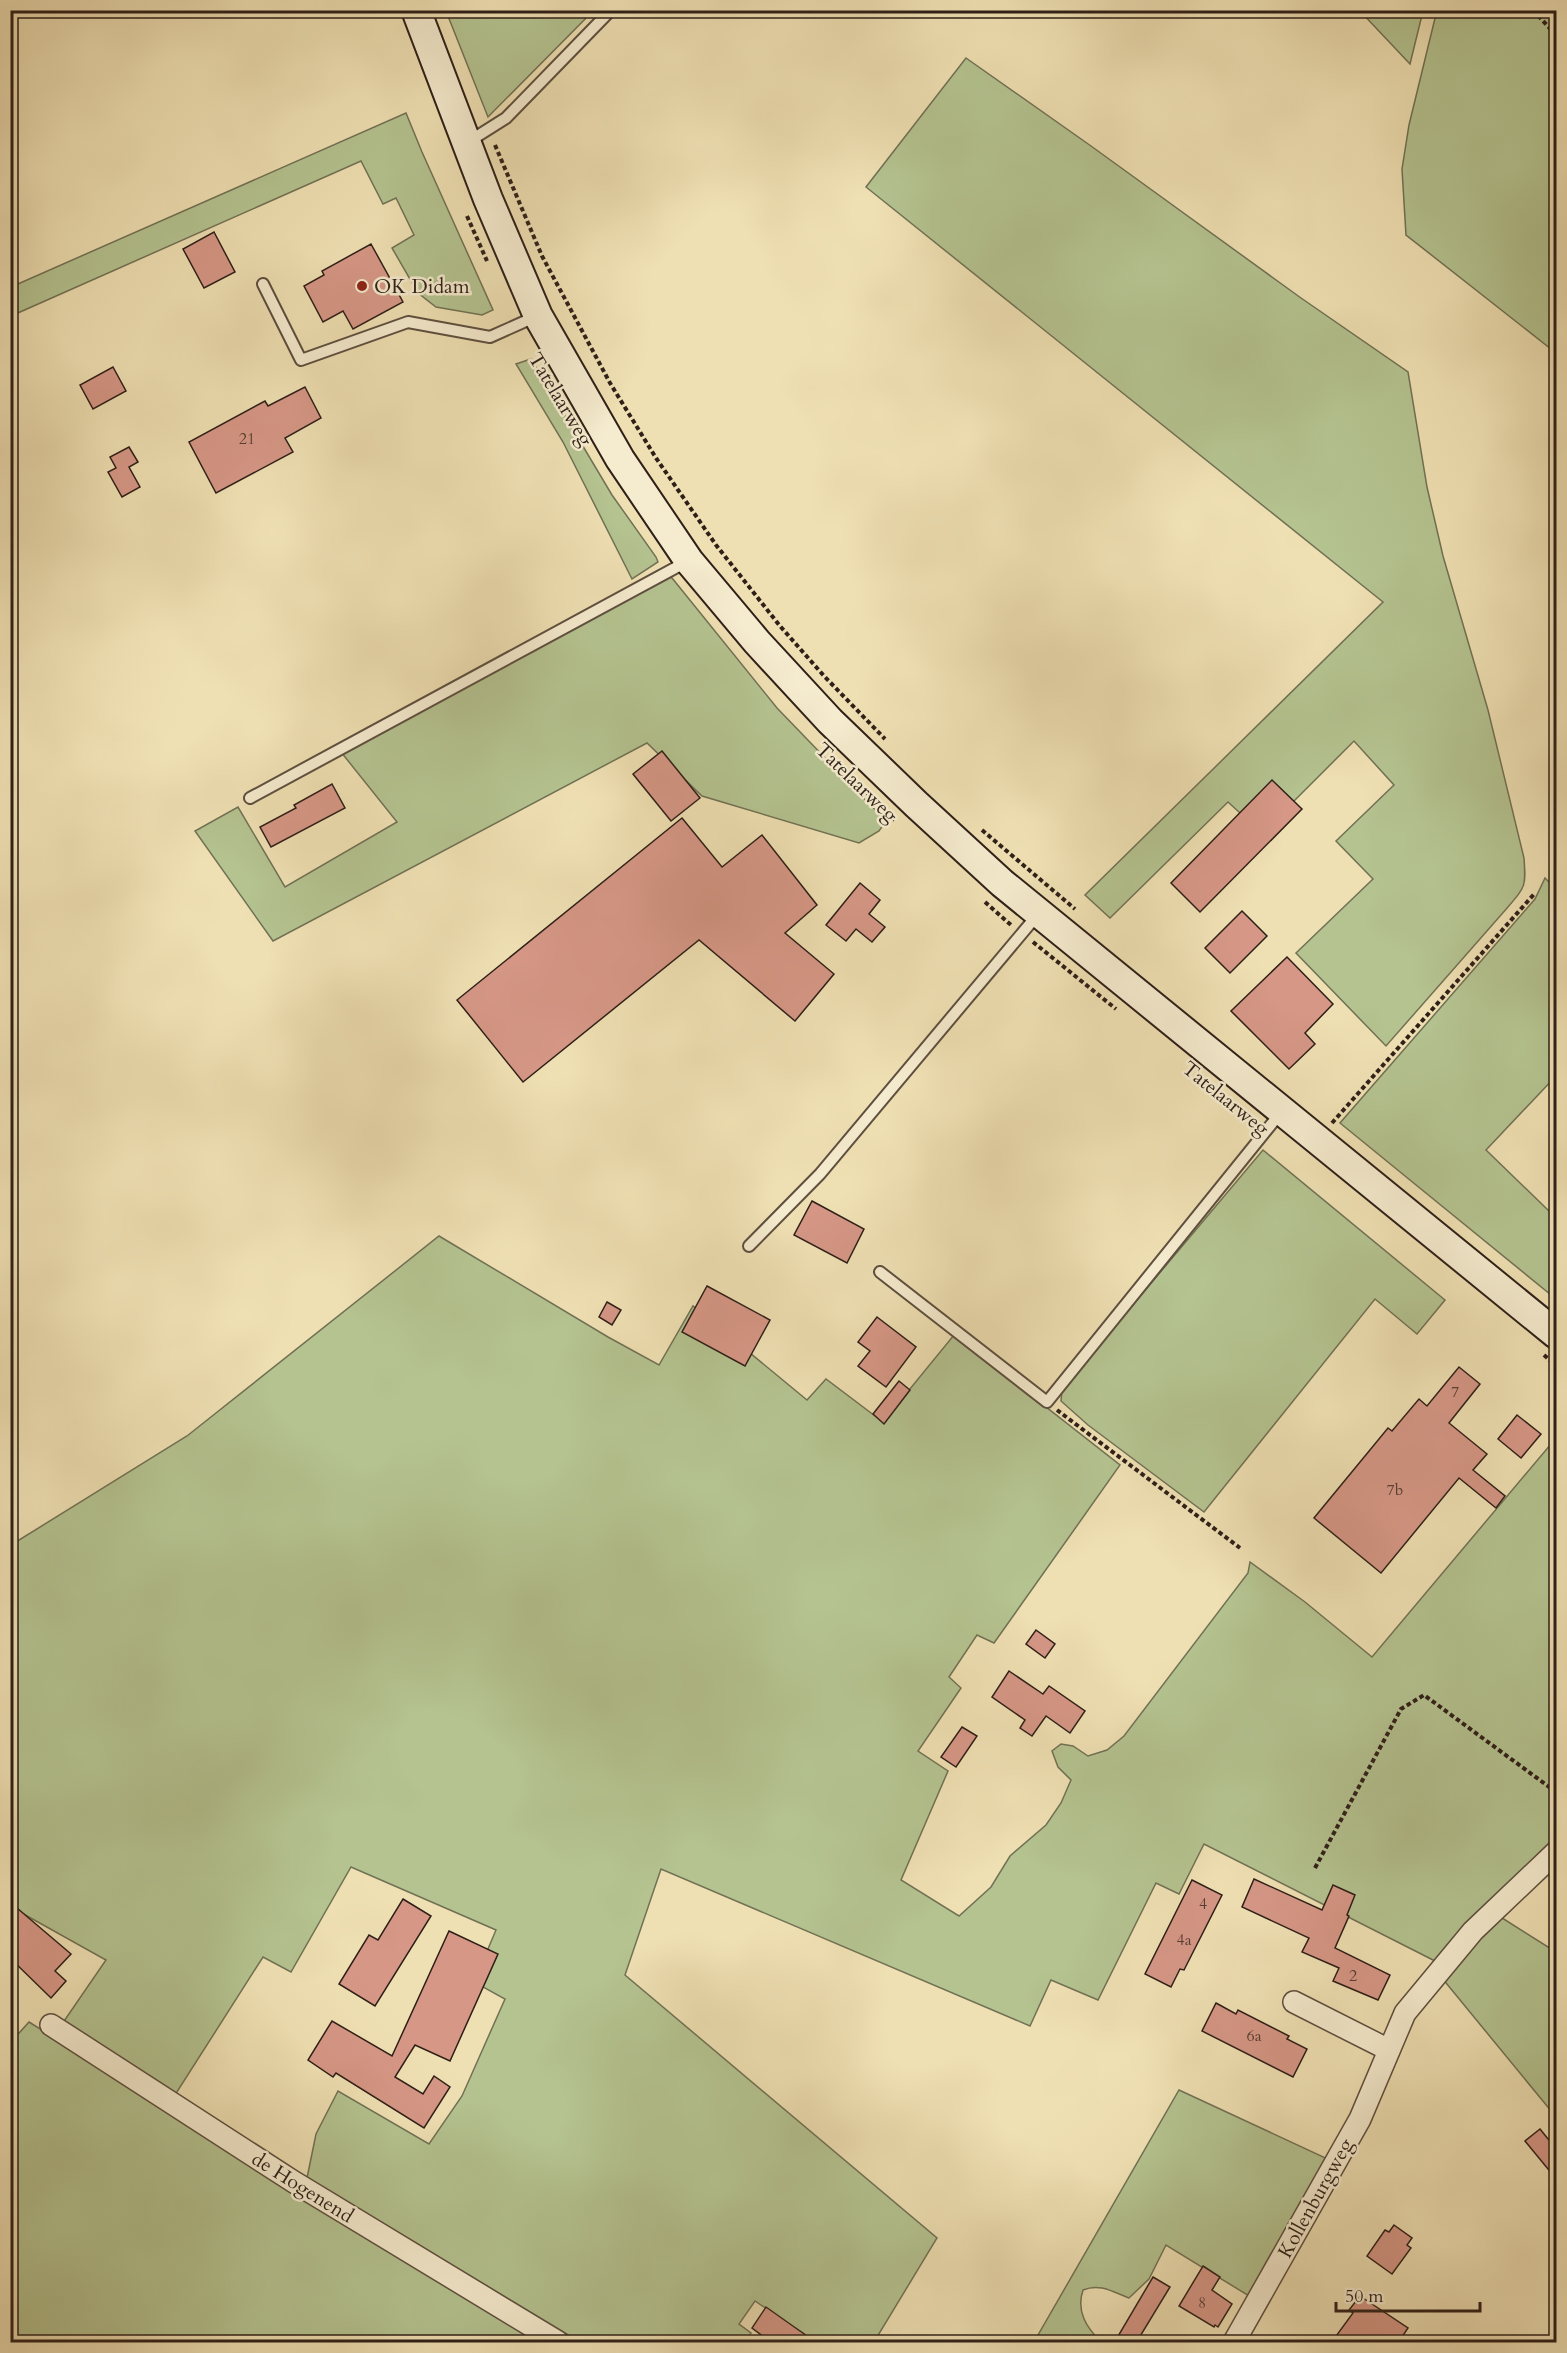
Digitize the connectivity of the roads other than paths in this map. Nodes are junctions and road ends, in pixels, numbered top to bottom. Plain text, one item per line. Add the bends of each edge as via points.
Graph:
1 (416, 10) edge
2 (611, 10) edge
3 (477, 136) junction
4 (263, 285) dead end
5 (538, 316) junction
6 (689, 561) junction
7 (250, 798) dead end
8 (1031, 923) junction
9 (1283, 1111) junction
10 (749, 1246) dead end
11 (880, 1272) dead end
12 (1547, 1342) edge
13 (1557, 1852) edge
14 (1294, 2002) dead end
15 (51, 2025) dead end
16 (1389, 2050) junction
17 (558, 2343) edge
18 (1234, 2343) edge

1 - 3 main road, Tatelaarweg
2 - 3 lane via 506,118
3 - 5 main road, Tatelaarweg
4 - 5 lane via 301,360 408,322 490,337
5 - 6 main road, Tatelaarweg via 620,459
6 - 7 lane
6 - 8 main road, Tatelaarweg via 831,721 1002,883
8 - 9 main road, Tatelaarweg
8 - 10 lane via 820,1174
9 - 11 lane via 1047,1402
9 - 12 main road, Tatelaarweg
13 - 16 street, Kollenburgweg via 1473,1931 1405,2013
14 - 16 street
15 - 17 street, de Hogenend via 294,2182
16 - 18 street, Kollenburgweg via 1360,2119

